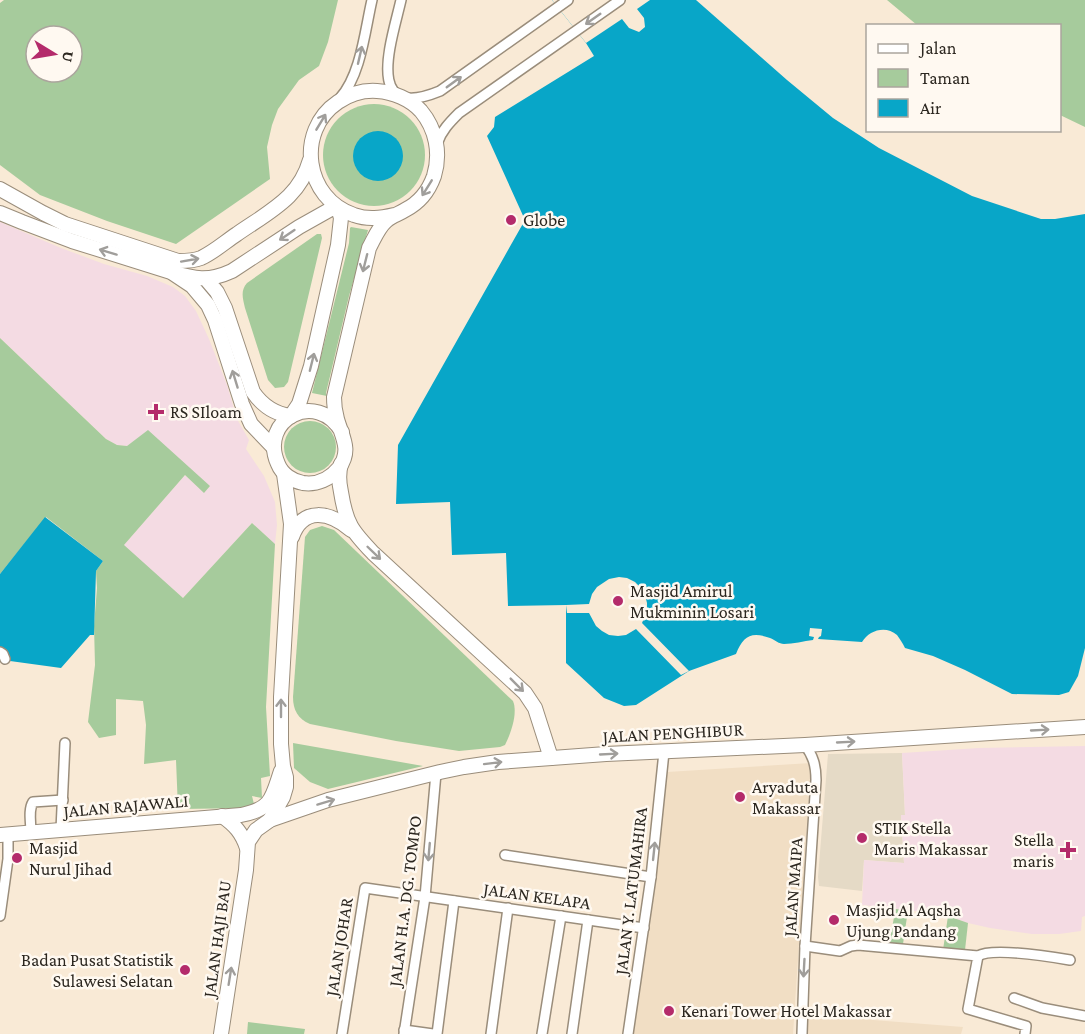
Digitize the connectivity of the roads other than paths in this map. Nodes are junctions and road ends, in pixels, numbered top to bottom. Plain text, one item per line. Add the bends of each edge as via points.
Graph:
1 (372, 0) edge
2 (401, 0) edge
3 (568, 0) edge
4 (620, 0) edge
5 (399, 96) junction
6 (335, 104) junction
7 (437, 147) junction
8 (310, 160) junction
9 (0, 189) edge
10 (338, 208) junction
11 (0, 213) edge
12 (394, 215) junction
13 (171, 272) junction
14 (206, 279) junction
15 (291, 416) junction
16 (342, 432) junction
17 (273, 447) junction
18 (342, 463) junction
19 (284, 474) junction
20 (357, 536) junction
21 (290, 542) junction
22 (1085, 727) edge
23 (65, 743) dead end
24 (805, 745) junction
25 (664, 752) junction
26 (550, 758) junction
27 (282, 766) junction
28 (436, 773) junction
29 (63, 800) junction
30 (222, 816) junction
31 (270, 820) junction
32 (61, 830) junction
33 (31, 832) junction
34 (4, 835) edge
35 (247, 849) junction
36 (505, 855) dead end
37 (651, 877) junction
38 (425, 897) junction
39 (454, 901) junction
40 (508, 908) junction
41 (0, 916) edge
42 (561, 916) junction
43 (588, 920) junction
44 (644, 928) junction
45 (806, 946) junction
46 (978, 956) junction
47 (1070, 960) dead end
48 (1014, 998) dead end
49 (1085, 1016) edge
50 (404, 1032) edge
51 (221, 1034) edge
52 (342, 1034) edge
53 (433, 1034) edge
54 (437, 1034) edge
55 (491, 1034) edge
56 (542, 1034) edge
57 (572, 1034) edge
58 (627, 1034) edge
59 (802, 1034) edge
60 (1025, 1034) edge

6 -> 1 street via 358,65
2 - 5 street via 387,62 391,88
5 -> 3 street via 421,97 440,91
4 -> 7 street via 459,113 446,127
5 - 6 main road via 370,91 350,95
5 - 7 main road via 422,112
8 -> 6 main road via 314,133
7 -> 12 main road via 430,185 412,206
9 -> 8 main road via 65,224 187,261 208,254 276,207 300,182
8 - 10 main road via 319,187
10 - 12 main road via 366,218
10 -> 14 main road via 299,227 232,271
15 -> 10 main road via 311,366 338,245
13 -> 11 main road
12 -> 16 main road via 379,230 365,261 334,397
13 - 14 main road
17 -> 13 main road via 251,424 208,305 192,286
14 - 15 main road via 225,308 253,392 268,407
15 - 16 main road via 317,411 334,421
15 - 17 main road via 276,432
16 - 18 main road
17 - 19 main road
18 - 19 main road via 319,482 304,483
18 - 20 main road via 339,474 345,515
19 - 21 main road
20 - 21 main road via 336,519 319,515 300,523
20 -> 26 main road via 525,693 535,708
27 -> 21 main road via 281,697
24 -> 22 main road, JALAN PENGHIBUR
23 - 29 street
24 - 25 main road, JALAN PENGHIBUR
24 - 45 street, JALAN MAIPA via 816,767
26 -> 25 main road, JALAN PENGHIBUR
37 -> 25 street, JALAN Y. LATUMAHIRA
28 -> 26 main road, JALAN PENGHIBUR
27 - 30 main road, JALAN RAJAWALI via 273,796 265,807
27 - 31 main road via 286,777 283,797
31 -> 28 main road, JALAN PENGHIBUR
28 -> 38 street, JALAN H.A. DG. TOMPO
29 - 32 street
29 - 33 street via 31,803
30 - 32 main road, JALAN RAJAWALI
30 - 35 main road via 240,832
31 - 35 main road, JALAN HAJI BAU via 256,830
32 - 33 main road, JALAN RAJAWALI
33 - 34 main road, JALAN RAJAWALI
34 - 41 street via 8,859
51 -> 35 main road, JALAN HAJI BAU
36 - 37 street
37 - 44 street, JALAN Y. LATUMAHIRA
38 - 39 street, JALAN KELAPA
38 - 50 street, JALAN H.A. DG. TOMPO
38 - 52 street, JALAN JOHAR via 365,888
39 - 40 street, JALAN KELAPA
39 - 54 street
40 - 42 street, JALAN KELAPA
40 - 55 street
42 - 43 street, JALAN KELAPA
42 - 56 street
43 - 44 street, JALAN KELAPA
43 - 57 street
44 - 58 street, JALAN Y. LATUMAHIRA
45 - 46 street via 840,951 858,945
45 -> 59 street, JALAN MAIPA
46 - 47 street via 983,952 1009,953
46 - 60 street via 968,1009 1026,1026
48 - 49 street
50 - 53 street

